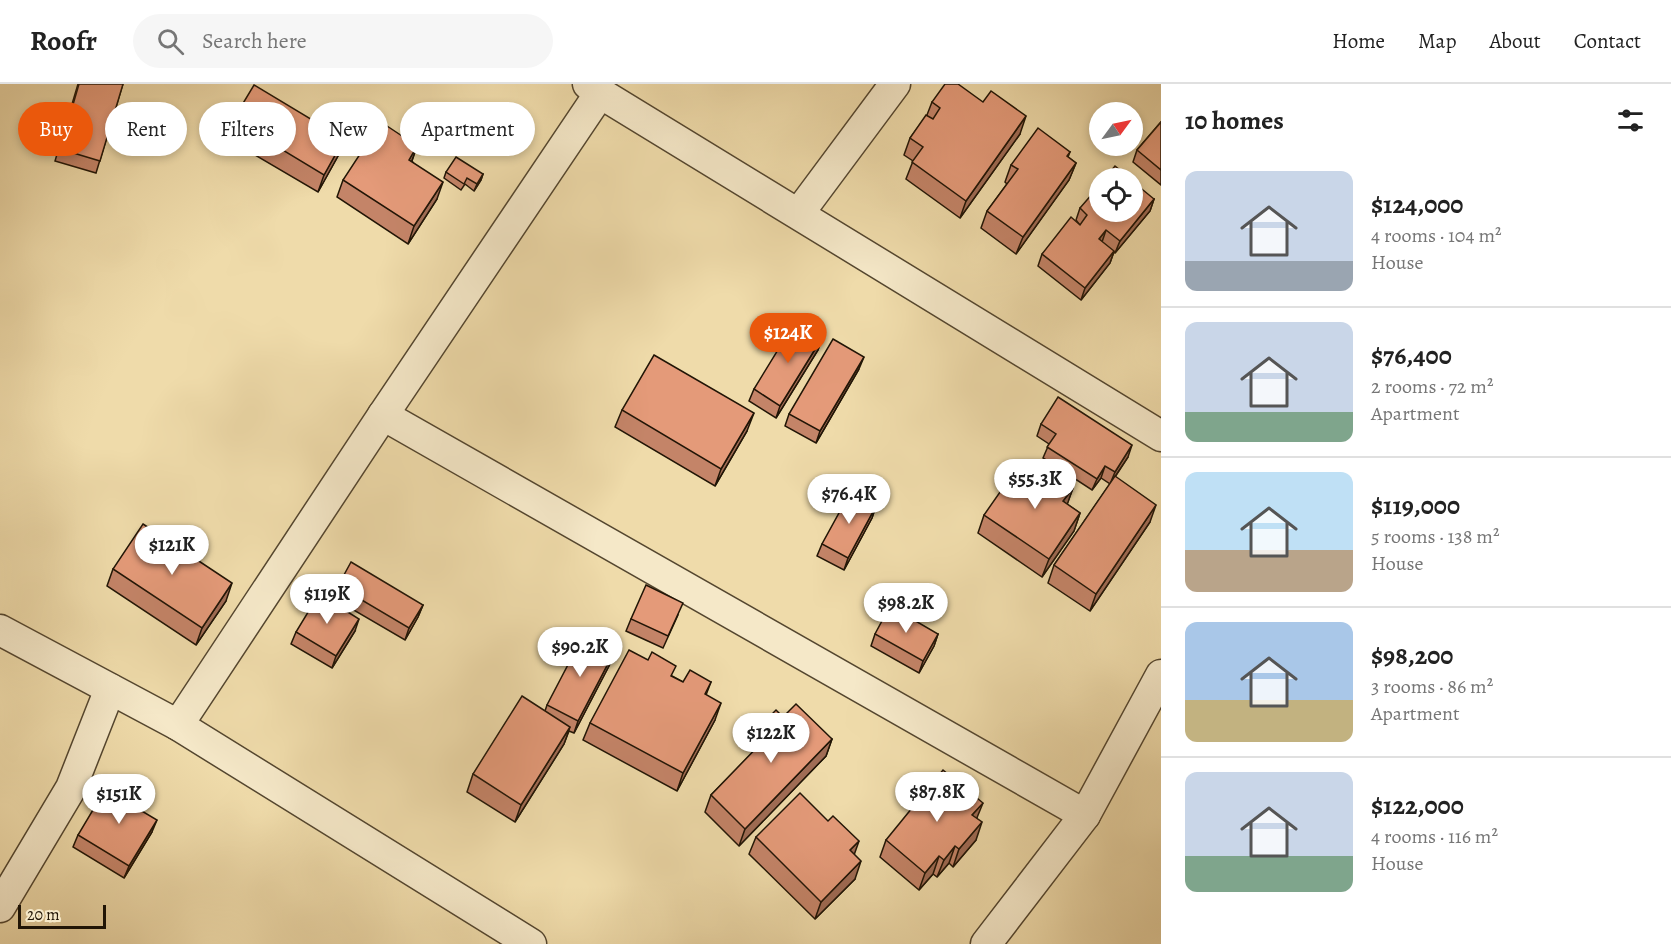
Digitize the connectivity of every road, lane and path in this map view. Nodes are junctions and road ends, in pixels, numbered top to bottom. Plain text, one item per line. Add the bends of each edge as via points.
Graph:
1 (895, 84) edge
2 (594, 88) edge
3 (799, 213) junction
4 (383, 415) junction
5 (1161, 436) edge
6 (0, 630) edge
7 (1161, 675) edge
8 (110, 689) junction
9 (178, 725) junction
10 (1085, 815) junction
11 (0, 907) edge
12 (531, 944) edge
13 (986, 944) edge

1 - 3 street
2 - 3 street
2 - 4 street
3 - 5 street
4 - 9 street
4 - 10 street
6 - 8 street
7 - 10 street
8 - 9 street
8 - 11 street via 71,788
9 - 12 street
10 - 13 street

